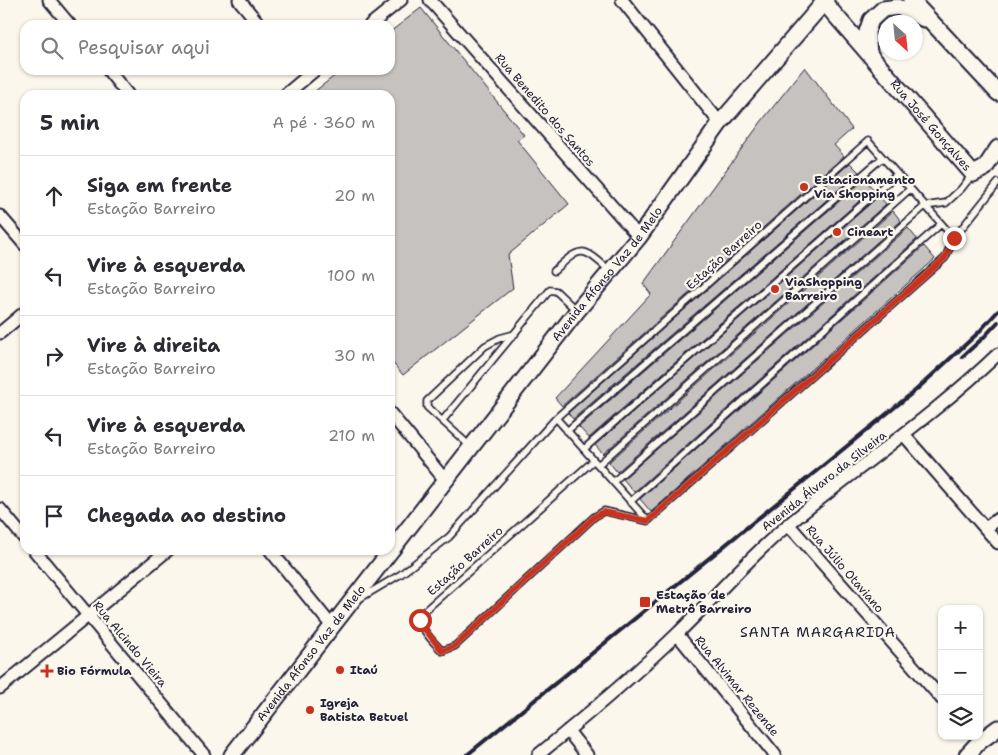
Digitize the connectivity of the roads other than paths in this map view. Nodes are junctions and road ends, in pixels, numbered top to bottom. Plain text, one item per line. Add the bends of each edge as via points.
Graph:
1 (50, 0) edge
2 (239, 0) edge
3 (401, 0) edge
4 (430, 0) edge
5 (622, 0) edge
6 (911, 0) edge
7 (920, 0) edge
8 (824, 1) edge
9 (66, 20) edge
10 (256, 20) edge
11 (376, 20) edge
12 (930, 22) junction
13 (869, 53) junction
14 (112, 75) edge
15 (300, 75) edge
16 (993, 88) edge
17 (124, 90) edge
18 (289, 90) edge
19 (720, 123) junction
20 (998, 148) edge
21 (882, 158) junction
22 (897, 174) junction
23 (973, 174) junction
24 (998, 183) edge
25 (910, 189) junction
26 (925, 206) junction
27 (0, 216) edge
28 (941, 224) junction
29 (639, 237) junction
30 (954, 238) junction
31 (20, 239) edge
32 (554, 271) dead end
33 (611, 271) junction
34 (577, 311) junction
35 (20, 316) edge
36 (0, 333) edge
37 (515, 334) junction
38 (998, 354) edge
39 (556, 418) junction
40 (395, 419) edge
41 (443, 420) junction
42 (567, 431) junction
43 (904, 435) junction
44 (472, 447) junction
45 (584, 449) junction
46 (596, 463) junction
47 (445, 480) junction
48 (613, 482) junction
49 (630, 502) junction
50 (0, 509) edge
51 (998, 519) edge
52 (648, 521) junction
53 (788, 524) junction
54 (986, 528) junction
55 (20, 533) edge
56 (998, 543) edge
57 (395, 544) edge
58 (38, 555) edge
59 (162, 555) edge
60 (274, 555) edge
61 (386, 555) edge
62 (345, 608) junction
63 (88, 616) junction
64 (331, 625) junction
65 (677, 634) junction
66 (0, 688) edge
67 (938, 695) edge
68 (998, 728) edge
69 (568, 731) junction
70 (983, 736) edge
71 (976, 740) edge
72 (204, 755) edge
73 (232, 755) edge
74 (538, 755) edge
75 (587, 755) edge
76 (775, 755) edge
77 (966, 755) edge

1 - 9 street
2 - 10 street
3 - 11 street
4 - 29 street, Rua Benedito dos Santos
5 - 19 street
6 - 12 main road
7 - 12 main road
8 - 13 main road, Rua José Gonçalves
8 - 19 main road, Avenida Afonso Vaz de Melo
12 - 13 main road via 898,7 883,9 871,20 867,32
12 - 16 main road
13 - 23 main road, Rua José Gonçalves
14 - 17 street
15 - 18 street
19 - 29 main road, Avenida Afonso Vaz de Melo
20 - 23 main road, Rua José Gonçalves via 986,168
21 - 22 lane, Estação Barreiro
21 - 39 lane, Estação Barreiro via 868,141
21 - 42 lane
22 - 25 lane, Estação Barreiro
22 - 45 lane
23 - 26 lane via 946,203
24 - 30 lane
25 - 26 lane, Estação Barreiro
25 - 46 lane, Estação Barreiro
26 - 28 lane, Estação Barreiro
26 - 48 lane
27 - 31 street
28 - 30 lane, Estação Barreiro
28 - 49 lane
29 - 33 main road, Avenida Afonso Vaz de Melo
30 - 52 lane via 945,258
32 - 33 lane via 569,257 589,252
33 - 34 main road, Avenida Afonso Vaz de Melo
34 - 37 lane via 560,294 550,290
34 - 44 main road, Avenida Afonso Vaz de Melo
35 - 36 street
37 - 41 lane
37 - 41 lane via 485,346 427,401 427,406
38 - 43 street, Avenida Álvaro da Silveira
39 - 42 lane
39 - 62 lane, Estação Barreiro via 448,537 400,574
40 - 47 street
41 - 44 lane
42 - 45 lane
43 - 53 street, Avenida Álvaro da Silveira
43 - 54 street
44 - 47 main road, Avenida Afonso Vaz de Melo
45 - 46 lane
46 - 48 lane
46 - 52 lane, Estação Barreiro via 421,614 422,626 442,651 455,646 594,517 604,512
47 - 57 main road, Avenida Afonso Vaz de Melo
48 - 49 lane
49 - 52 lane
50 - 55 street
51 - 54 street
53 - 65 street, Avenida Álvaro da Silveira
53 - 67 street, Rua Júlio Otaviano
54 - 56 street
58 - 63 street, Rua Alcindo Vieira
59 - 63 street
60 - 64 street
61 - 62 main road, Avenida Afonso Vaz de Melo
62 - 64 main road, Avenida Afonso Vaz de Melo
63 - 66 street
63 - 72 street, Rua Alcindo Vieira
64 - 73 main road, Avenida Afonso Vaz de Melo
65 - 69 street, Avenida Álvaro da Silveira
65 - 76 street, Rua Alvimar Rezende
68 - 70 main road
69 - 74 street, Avenida Álvaro da Silveira
69 - 75 street
71 - 77 main road

